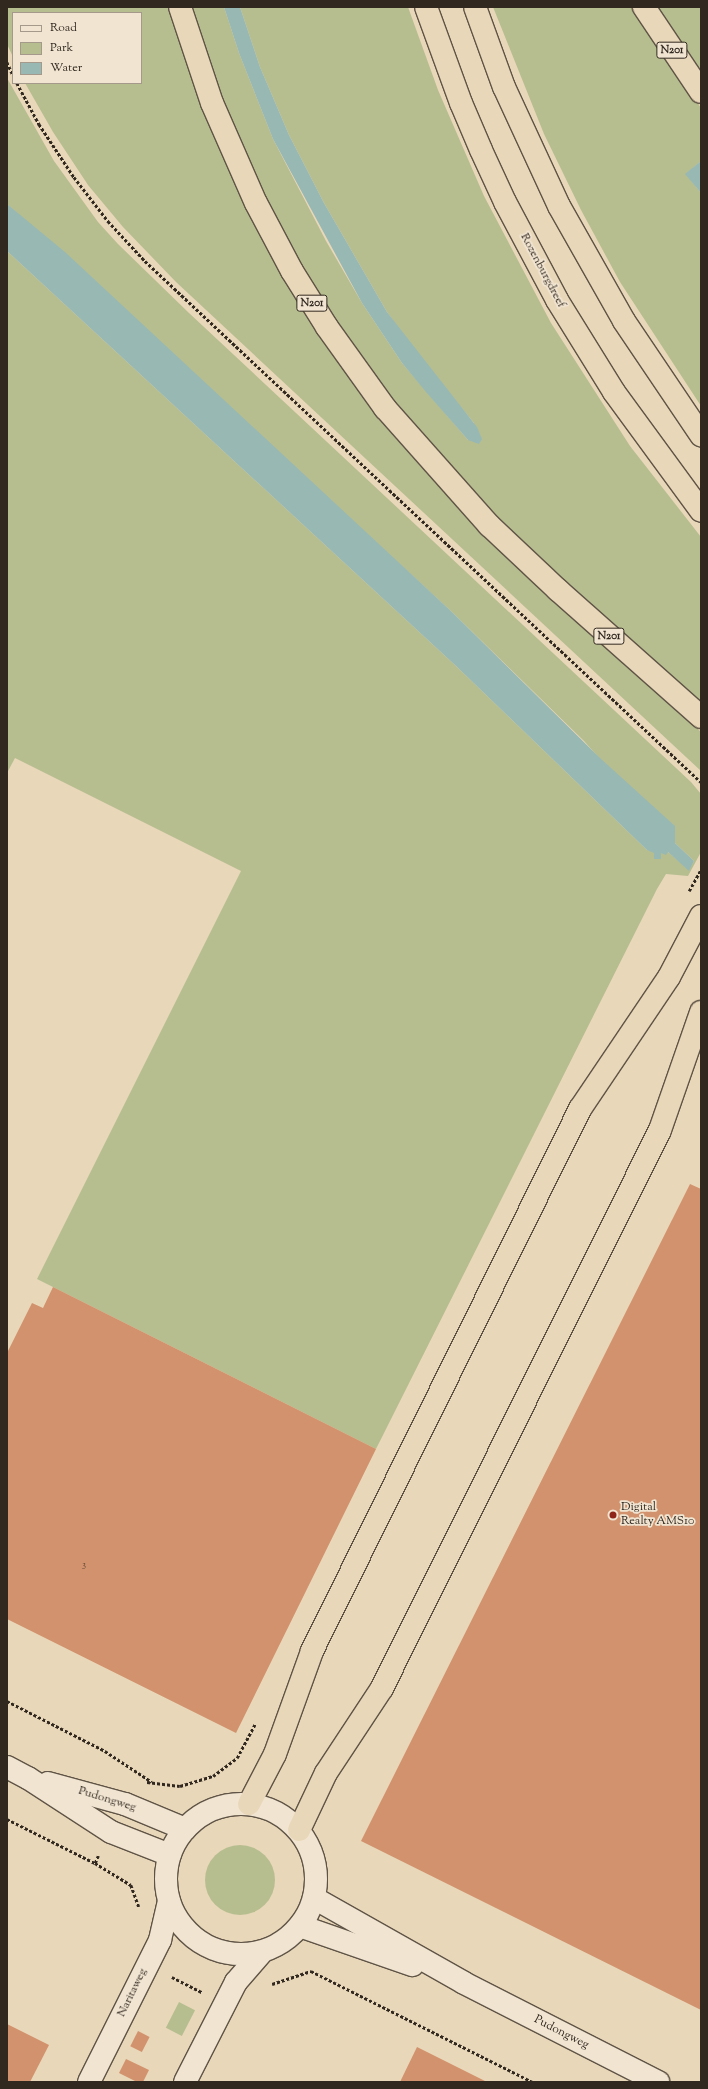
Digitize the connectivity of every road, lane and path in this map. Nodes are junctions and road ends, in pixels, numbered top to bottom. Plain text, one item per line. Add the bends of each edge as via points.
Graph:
1 (180, 7) edge
2 (426, 7) edge
3 (475, 7) edge
4 (644, 7) edge
5 (7, 62) edge
6 (12, 73) edge
7 (18, 84) edge
8 (701, 92) edge
9 (701, 435) edge
10 (701, 511) edge
11 (701, 717) edge
12 (701, 782) edge
13 (701, 916) edge
14 (701, 1012) edge
15 (7, 1701) edge
16 (7, 1767) edge
17 (28, 1778) junction
18 (154, 1783) dead end
19 (249, 1804) junction
20 (185, 1829) junction
21 (299, 1830) junction
22 (170, 1855) junction
23 (314, 1898) junction
24 (169, 1901) junction
25 (300, 1926) junction
26 (262, 1952) junction
27 (464, 1983) junction
28 (90, 2082) edge
29 (186, 2082) edge
30 (658, 2082) edge

1 - 11 highway, N201 via 212,103 256,203 296,278 327,327 385,408 489,525 563,595
2 - 10 highway, Rozenburgdreef via 481,150 505,202 557,300 614,392
3 - 9 highway via 504,87 559,206 624,321
4 - 8 highway, N201
5 - 6 path
7 - 12 path via 39,124 74,177 108,221 145,261
13 - 19 highway via 669,977 580,1109 312,1651 270,1767
14 - 21 highway via 660,1130 382,1688 326,1774
15 - 18 path via 105,1751
16 - 17 main road, Pudongweg
17 - 20 main road, Pudongweg via 125,1804
17 - 22 main road, Pudongweg via 111,1832
19 - 20 main road via 225,1805 203,1814
19 - 21 main road via 268,1808 285,1817
20 - 22 main road
21 - 23 main road via 311,1851 317,1875
22 - 24 main road via 166,1877
23 - 25 main road
23 - 27 main road, Pudongweg
24 - 26 main road via 179,1922 195,1939 216,1950 238,1955
24 - 28 main road, Naritaweg via 160,1940
25 - 26 main road via 283,1942
25 - 27 main road, Pudongweg
26 - 29 main road via 236,1982
27 - 30 main road, Pudongweg

